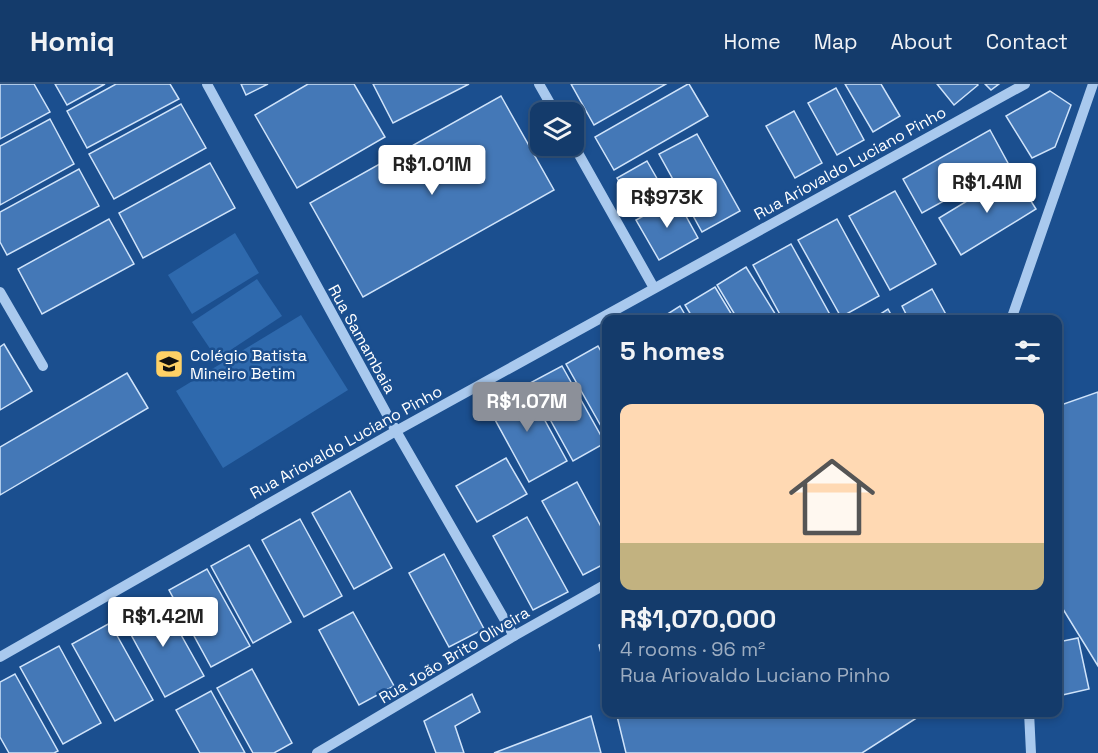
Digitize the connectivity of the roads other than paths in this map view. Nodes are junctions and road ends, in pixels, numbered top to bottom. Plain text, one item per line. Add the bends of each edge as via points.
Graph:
1 (207, 84) edge
2 (539, 84) edge
3 (1025, 84) edge
4 (1092, 84) edge
5 (549, 102) edge
6 (580, 156) edge
7 (654, 288) junction
8 (0, 292) edge
9 (605, 315) edge
10 (1013, 315) edge
11 (602, 317) edge
12 (43, 366) dead end
13 (396, 431) junction
14 (602, 586) edge
15 (514, 636) junction
16 (0, 657) edge
17 (1029, 717) edge
18 (317, 753) edge
19 (1030, 753) edge

1 - 13 street, Rua Samambaia
2 - 5 street
3 - 7 street, Rua Ariovaldo Luciano Pinho
4 - 10 street
6 - 7 street
7 - 9 street, Rua Ariovaldo Luciano Pinho
8 - 12 street
11 - 13 street, Rua Ariovaldo Luciano Pinho
13 - 15 street, Rua Samambaia
13 - 16 street, Rua Ariovaldo Luciano Pinho
14 - 15 street, Rua João Brito Oliveira
15 - 18 street, Rua João Brito Oliveira
17 - 19 street

